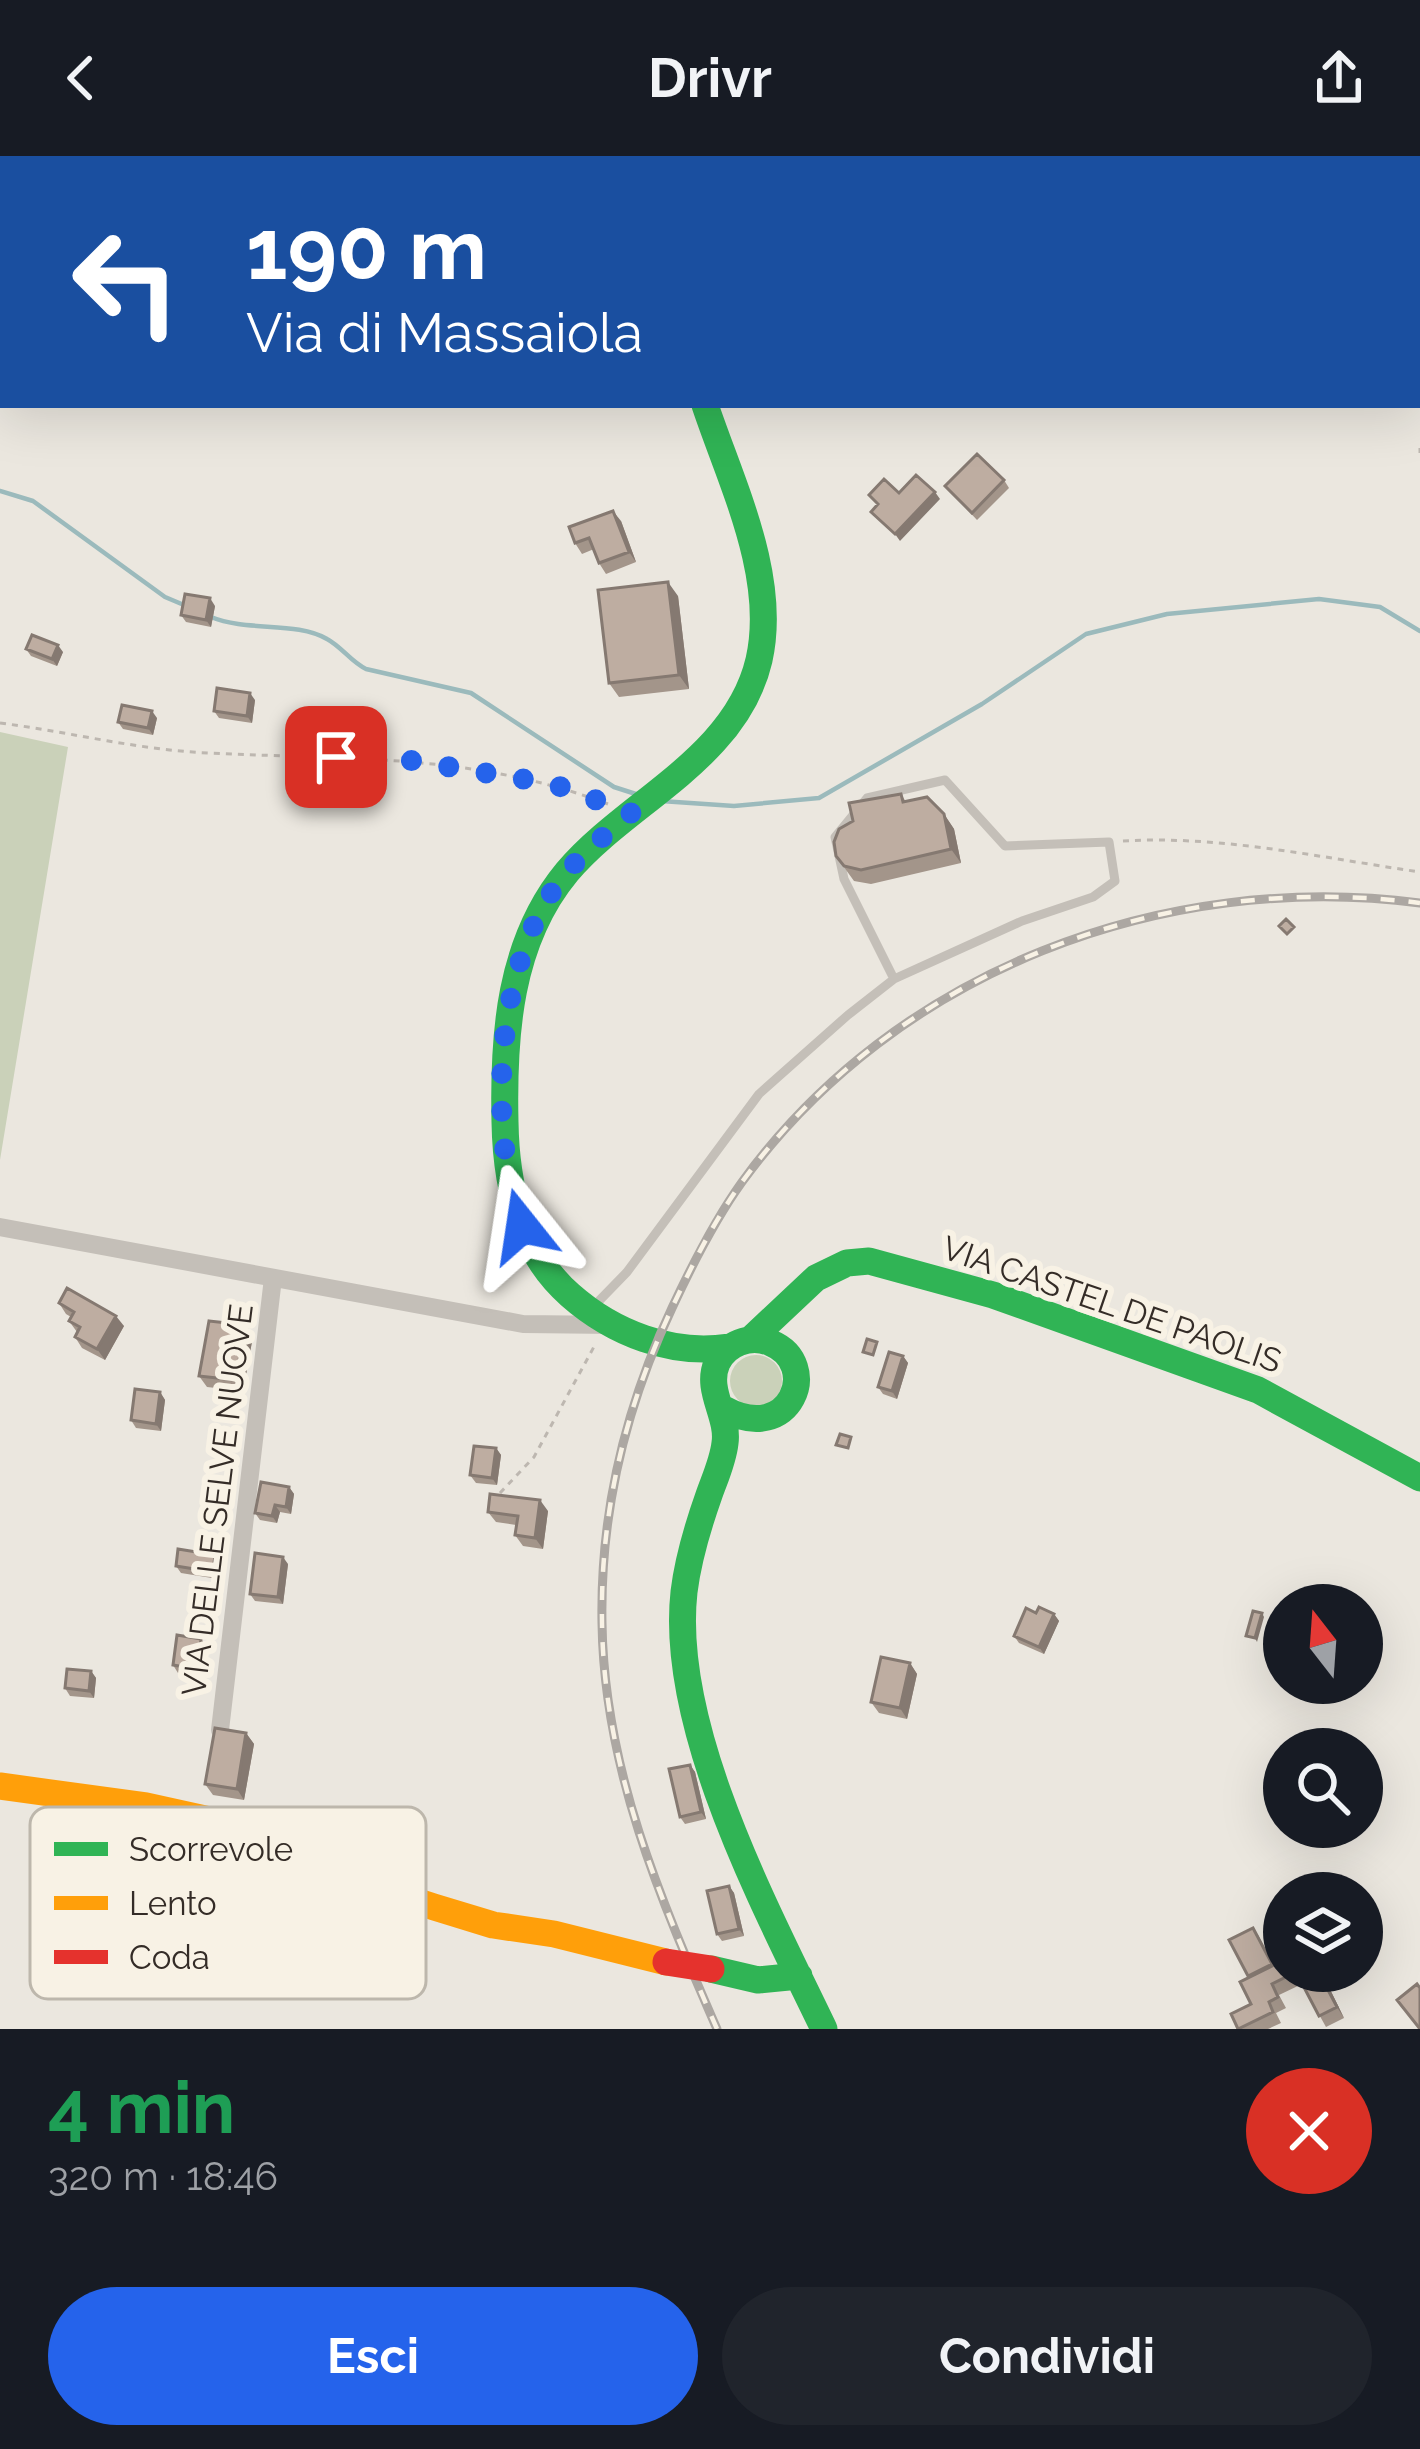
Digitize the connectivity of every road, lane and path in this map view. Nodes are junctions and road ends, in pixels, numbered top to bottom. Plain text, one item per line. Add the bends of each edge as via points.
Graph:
1 (706, 408) edge
2 (0, 723) edge
3 (631, 813) junction
4 (1109, 842) junction
5 (1420, 872) edge
6 (894, 979) junction
7 (0, 1226) edge
8 (273, 1277) junction
9 (782, 1312) junction
10 (604, 1320) junction
11 (740, 1343) junction
12 (685, 1351) junction
13 (785, 1352) junction
14 (727, 1404) junction
15 (1420, 1478) edge
16 (500, 1493) edge
17 (220, 1730) edge
18 (0, 1786) edge
19 (151, 1807) edge
20 (426, 1904) edge
21 (799, 1976) junction
22 (824, 2029) edge

1 - 3 street via 757,574 762,640 732,718 704,754
2 - 3 path via 205,753 402,759 553,784
3 - 10 street via 572,868 541,911 519,965 506,1037 514,1203 562,1289
4 - 5 path via 1244,847
4 - 6 lane via 1115,881 1093,897
4 - 6 lane via 1005,846 945,780 867,798 835,837 844,879
6 - 10 lane via 759,1094 627,1272
7 - 8 street, VIA DELLE SELVE NUOVE
8 - 10 street, VIA DELLE SELVE NUOVE via 530,1325
8 - 17 street, VIA DELLE SELVE NUOVE
9 - 11 street, VIA CASTEL DE PAOLIS
9 - 13 street
9 - 15 street, VIA CASTEL DE PAOLIS via 815,1276 869,1261 979,1291 1258,1390
10 - 12 street
10 - 16 path via 534,1457
11 - 12 street
11 - 13 street via 770,1342
11 - 14 street via 714,1369
12 - 14 street
13 - 14 street via 796,1373 787,1407 768,1420
14 - 21 street via 722,1459 687,1572 685,1659 724,1803
18 - 19 street, bridge
20 - 21 street, bridge via 758,1980
21 - 22 street

